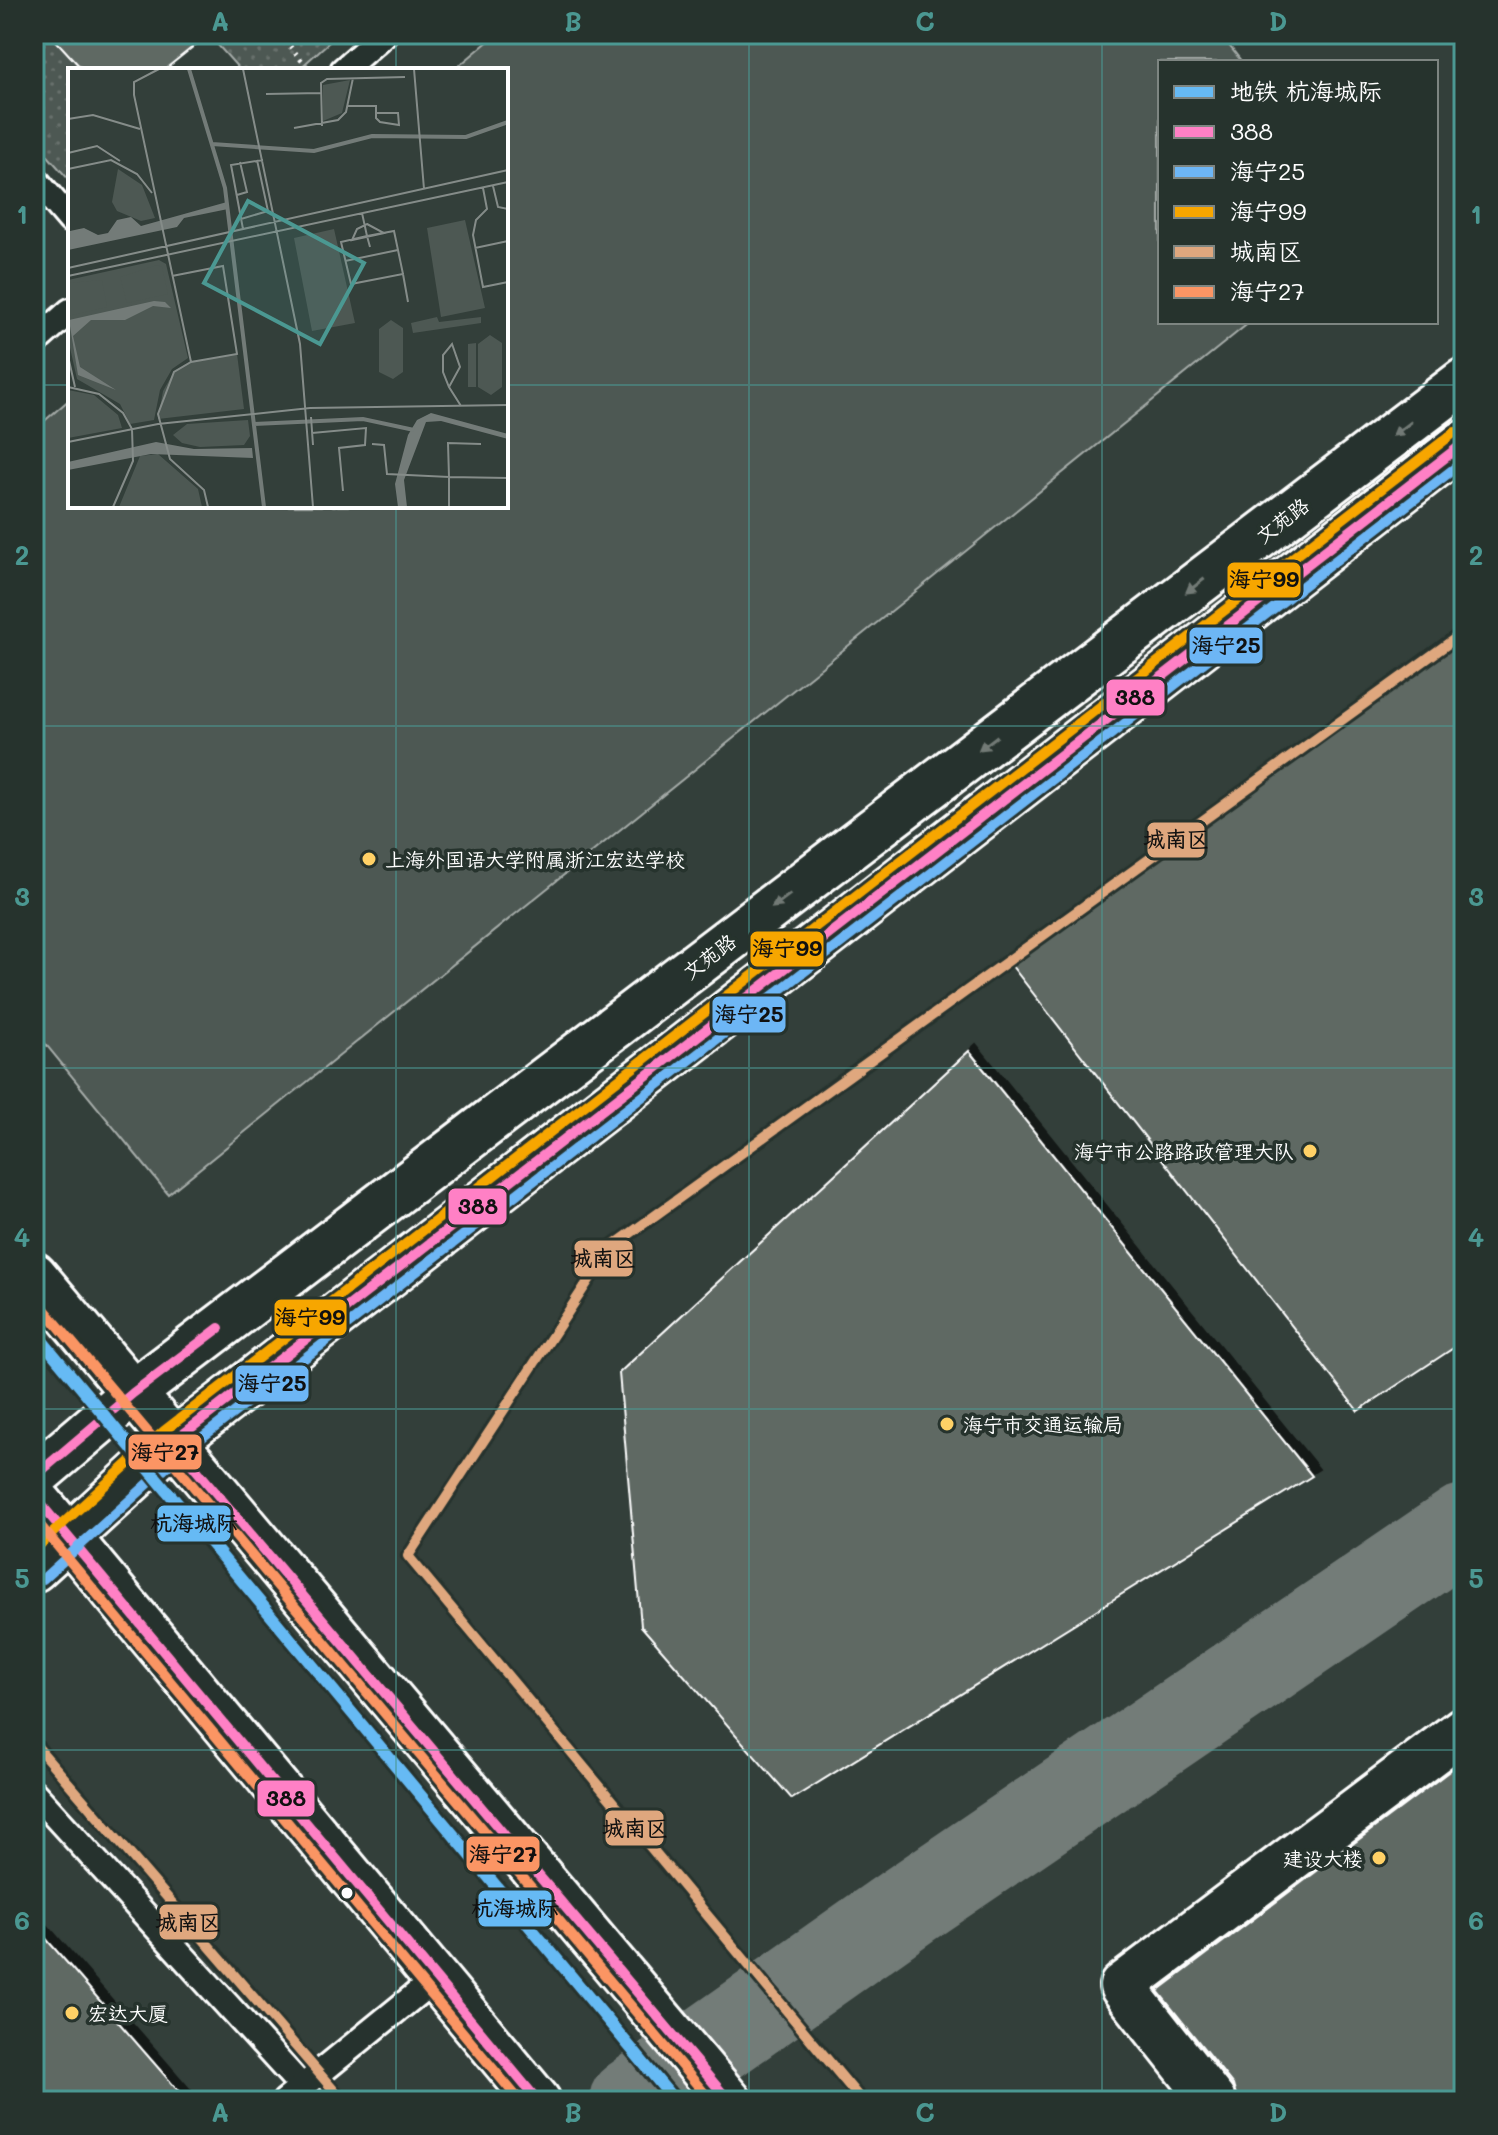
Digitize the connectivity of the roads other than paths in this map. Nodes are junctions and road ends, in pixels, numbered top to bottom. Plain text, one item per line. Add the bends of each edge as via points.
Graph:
1 (384, 34) edge
2 (345, 68) edge
3 (34, 178) edge
4 (68, 218) edge
5 (68, 313) edge
6 (34, 343) edge
7 (1464, 381) edge
8 (1464, 443) edge
9 (34, 1275) edge
10 (133, 1393) junction
11 (173, 1442) junction
12 (34, 1477) edge
13 (34, 1496) edge
14 (68, 1540) junction
15 (34, 1569) edge
16 (1464, 1729) edge
17 (34, 1793) edge
18 (435, 1979) junction
19 (294, 2094) edge
20 (538, 2101) edge
21 (729, 2101) edge
22 (1213, 2101) edge

1 - 2 lane
3 - 4 lane
5 - 6 lane
7 -> 10 main road, 文苑路
8 - 11 main road
9 - 10 main road
10 - 11 main road
10 - 12 main road, 文苑路
11 - 14 main road
11 - 21 main road
13 - 14 main road
14 - 15 main road
14 - 18 main road
16 - 22 main road via 1122,1986
17 - 19 lane
18 - 19 lane
18 - 20 main road

